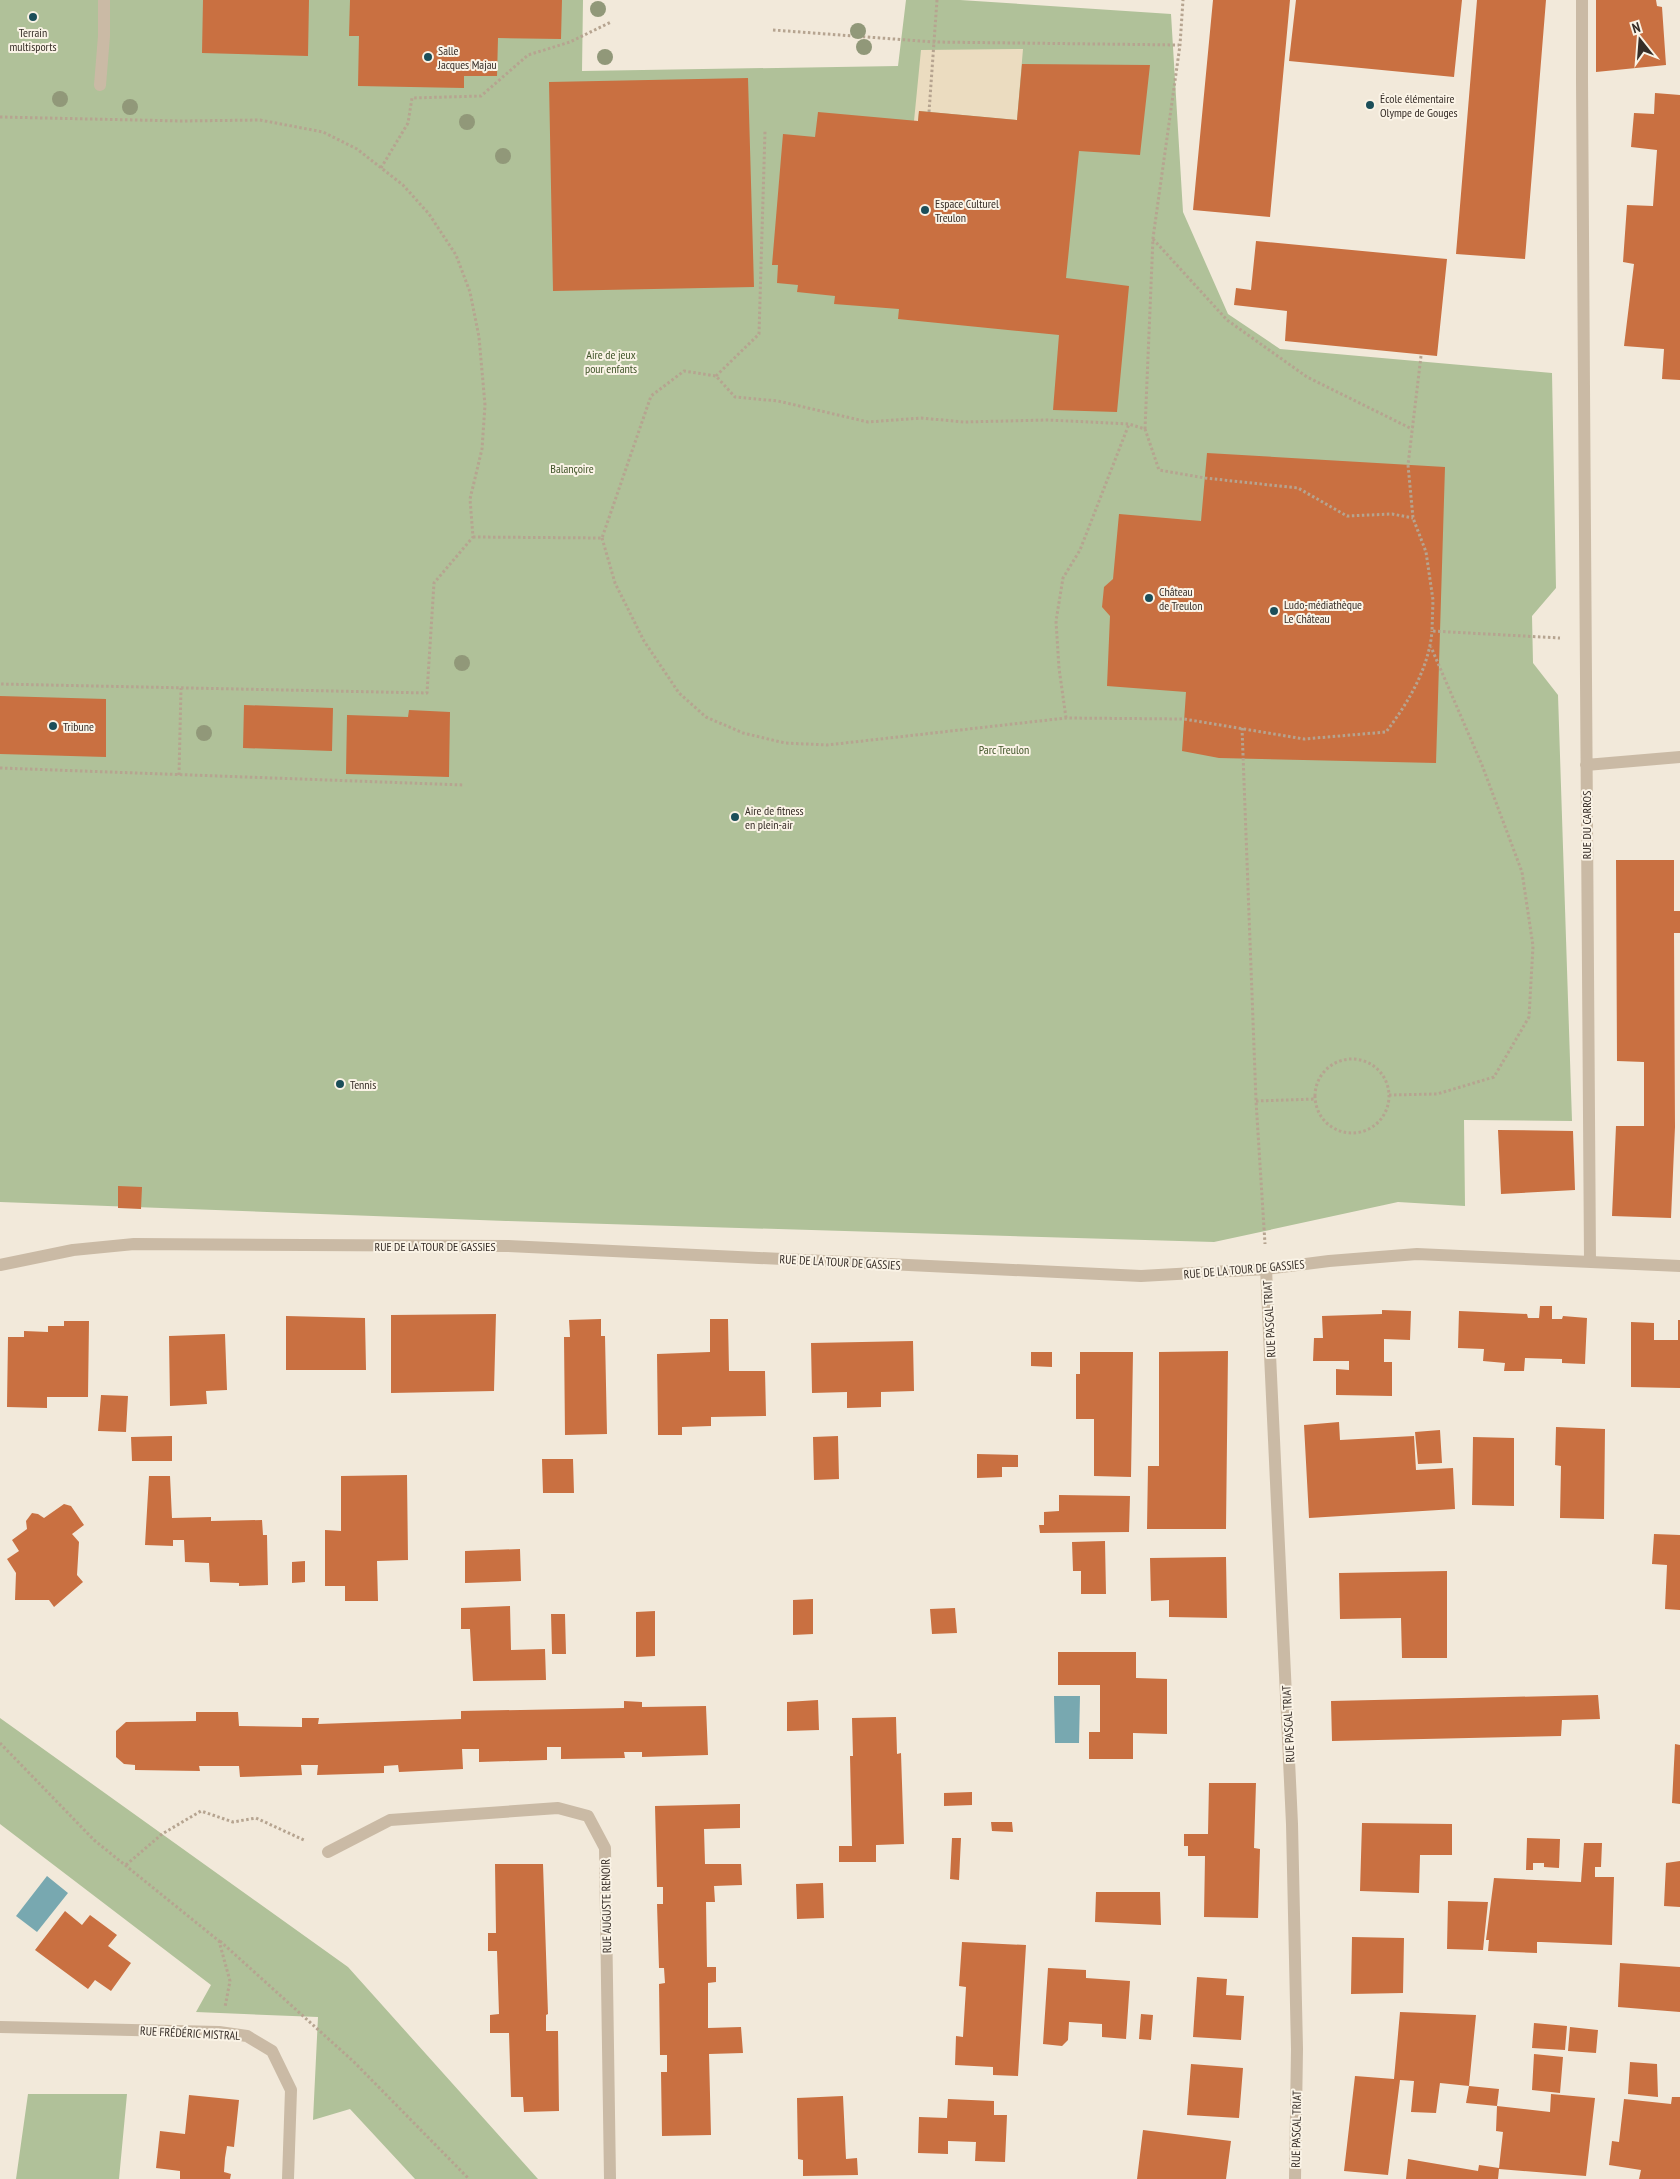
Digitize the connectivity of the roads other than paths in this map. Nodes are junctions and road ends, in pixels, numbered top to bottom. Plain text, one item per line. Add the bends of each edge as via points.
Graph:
1 (104, 0) edge
2 (1582, 0) edge
3 (100, 85) dead end
4 (1680, 757) edge
5 (1586, 765) junction
6 (1590, 1261) junction
7 (0, 1265) edge
8 (1680, 1266) edge
9 (1266, 1269) junction
10 (328, 1852) road end
11 (0, 2027) edge
12 (288, 2179) edge
13 (610, 2179) edge
14 (1294, 2179) edge

1 - 3 street
2 - 5 street, RUE DU CARROS
4 - 5 street
5 - 6 street, RUE DU CARROS
6 - 8 street, RUE DE LA TOUR DE GASSIES
6 - 9 street, RUE DE LA TOUR DE GASSIES via 1417,1254 1329,1260
7 - 9 street, RUE DE LA TOUR DE GASSIES via 73,1250 144,1244 508,1246 1141,1276
9 - 14 street, RUE PASCAL TRIAT via 1292,1824 1297,2049
10 - 13 street, RUE AUGUSTE RENOIR via 390,1820 558,1808 588,1816 606,1848
11 - 12 street, RUE FRÉDÉRIC MISTRAL via 219,2032 247,2036 272,2051 291,2090

